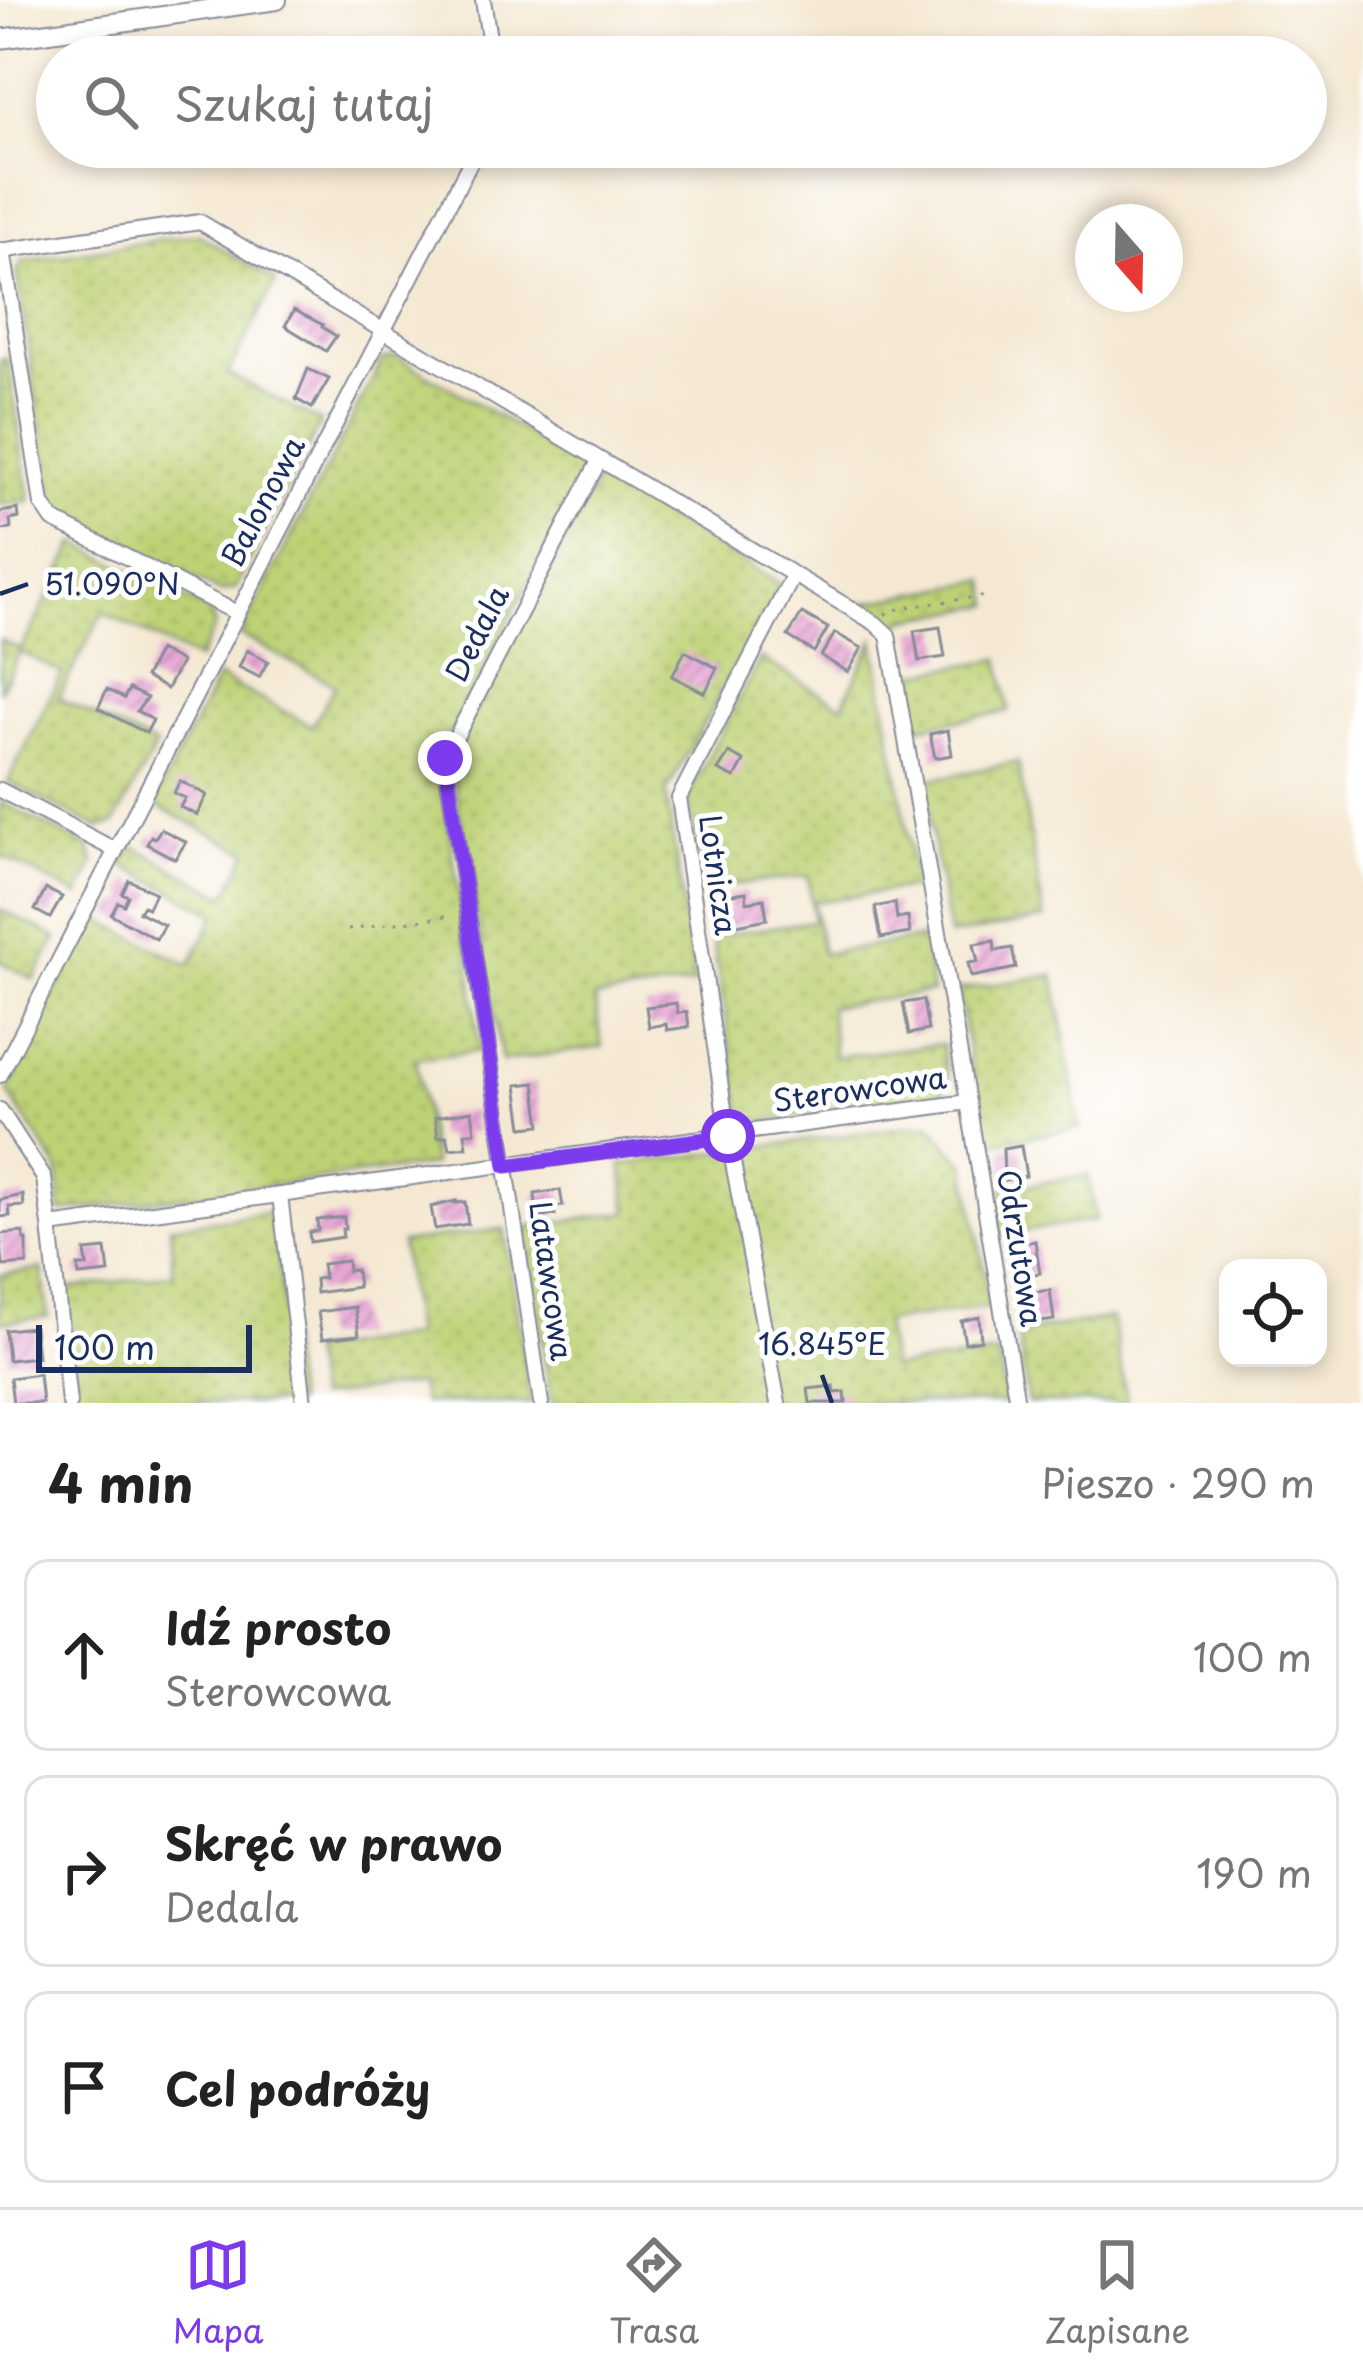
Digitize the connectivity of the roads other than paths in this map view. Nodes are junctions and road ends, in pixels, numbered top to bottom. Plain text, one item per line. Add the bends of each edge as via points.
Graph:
1 (277, 0) edge
2 (484, 0) edge
3 (489, 36) edge
4 (0, 39) edge
5 (467, 168) edge
6 (1, 251) edge
7 (384, 331) junction
8 (598, 460) junction
9 (793, 576) junction
10 (237, 613) junction
11 (0, 790) edge
12 (115, 850) junction
13 (0, 1075) edge
14 (968, 1102) junction
15 (0, 1110) edge
16 (728, 1136) junction
17 (506, 1166) junction
18 (280, 1195) junction
19 (50, 1226) junction
20 (69, 1403) edge
21 (304, 1403) edge
22 (541, 1403) edge
23 (778, 1403) edge
24 (1017, 1403) edge

1 - 4 street
2 - 3 street
5 - 7 street, Balonowa
6 - 7 street via 200,222
6 - 10 street via 42,505 52,520
7 - 8 street
7 - 10 street, Balonowa
8 - 9 street
8 - 17 street, Dedala via 445,758
9 - 14 street, Sterowcowa via 888,635
9 - 16 street, Lotnicza via 679,797
10 - 12 street, Balonowa
11 - 12 street
12 - 13 street, Balonowa
14 - 16 street, Sterowcowa
14 - 24 street, Odrzutowa
15 - 19 street via 44,1178
16 - 17 street, Sterowcowa
16 - 23 street, Lotnicza
17 - 18 street, Sterowcowa
17 - 22 street, Latawcowa
18 - 19 street, Sterowcowa
18 - 21 street
19 - 20 street

